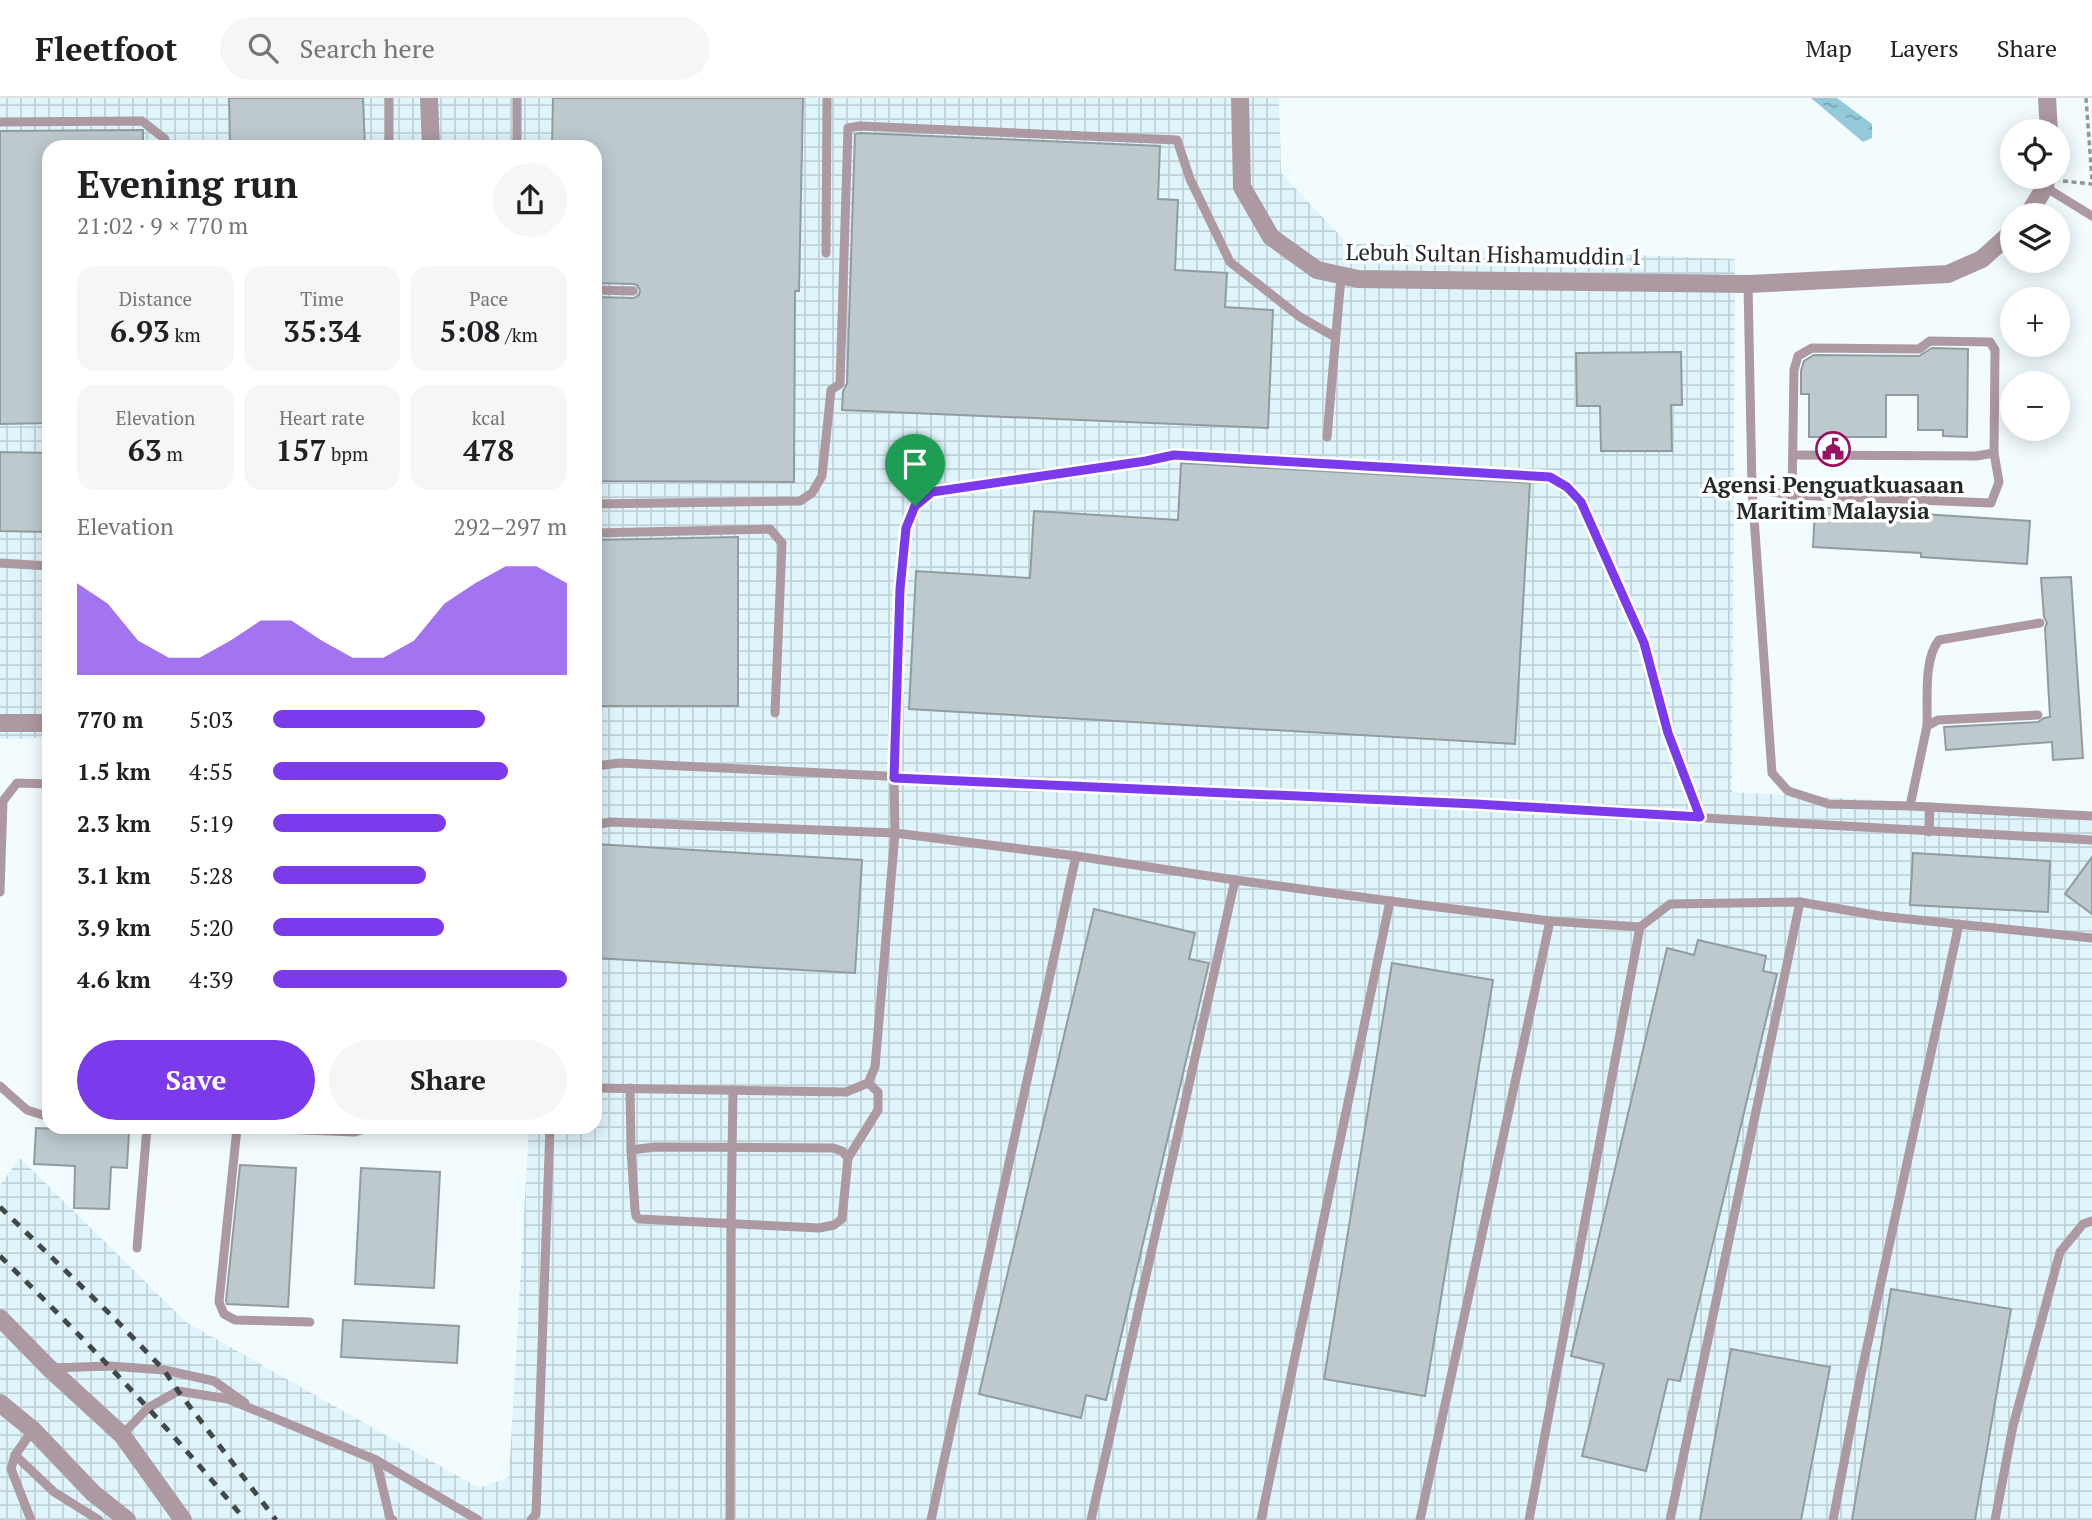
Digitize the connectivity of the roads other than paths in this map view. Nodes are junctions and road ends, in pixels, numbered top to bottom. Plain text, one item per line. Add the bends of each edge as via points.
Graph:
1 (389, 98) edge
2 (429, 98) edge
3 (517, 98) edge
4 (827, 98) edge
5 (1240, 98) edge
6 (2047, 98) edge
7 (2048, 119) edge
8 (0, 121) edge
9 (165, 140) edge
10 (389, 140) edge
11 (431, 140) edge
12 (517, 140) edge
13 (2057, 189) edge
14 (2092, 216) edge
15 (2000, 243) edge
16 (826, 253) dead end
17 (1341, 276) junction
18 (1748, 284) junction
19 (602, 290) edge
20 (633, 291) dead end
21 (1335, 337) junction
22 (1327, 437) dead end
23 (1994, 453) junction
24 (1793, 455) junction
25 (1752, 489) junction
26 (1792, 495) junction
27 (602, 504) edge
28 (602, 533) edge
29 (0, 564) edge
30 (42, 566) edge
31 (2040, 623) dead end
32 (775, 713) dead end
33 (2038, 715) dead end
34 (0, 723) edge
35 (42, 723) edge
36 (1927, 726) junction
37 (602, 765) edge
38 (894, 778) junction
39 (42, 784) edge
40 (1910, 806) junction
41 (1930, 807) junction
42 (2092, 816) edge
43 (1700, 817) junction
44 (602, 824) edge
45 (1929, 832) junction
46 (895, 833) junction
47 (2092, 840) edge
48 (1076, 856) junction
49 (1235, 880) junction
50 (0, 892) edge
51 (1390, 901) junction
52 (1800, 902) junction
53 (1550, 921) junction
54 (1958, 925) junction
55 (1640, 927) junction
56 (2092, 938) edge
57 (868, 1083) junction
58 (0, 1086) edge
59 (602, 1088) edge
60 (630, 1088) junction
61 (733, 1090) junction
62 (42, 1115) edge
63 (146, 1134) edge
64 (236, 1134) edge
65 (550, 1134) edge
66 (732, 1148) junction
67 (631, 1150) junction
68 (848, 1158) junction
69 (2092, 1221) edge
70 (731, 1224) junction
71 (137, 1248) dead end
72 (0, 1318) edge
73 (310, 1322) dead end
74 (49, 1368) junction
75 (0, 1403) edge
76 (261, 1414) junction
77 (33, 1430) junction
78 (122, 1434) junction
79 (15, 1455) junction
80 (376, 1460) junction
81 (31, 1520) edge
82 (99, 1520) edge
83 (127, 1520) edge
84 (183, 1520) edge
85 (393, 1520) edge
86 (478, 1520) edge
87 (531, 1520) edge
88 (730, 1520) edge
89 (931, 1520) edge
90 (1091, 1520) edge
91 (1261, 1520) edge
92 (1420, 1520) edge
93 (1529, 1520) edge
94 (1670, 1520) edge
95 (1833, 1520) edge
96 (1995, 1520) edge

1 - 10 lane
2 - 11 street
3 - 12 lane
4 - 16 lane
5 - 17 street, Lebuh Sultan Hishamuddin 1 via 1242,187 1271,237 1317,270
6 - 7 street
8 - 9 lane via 142,121
13 - 14 lane
15 - 18 street, Lebuh Sultan Hishamuddin 1 via 1982,259 1948,274
17 - 18 street, Lebuh Sultan Hishamuddin 1
17 - 21 lane
18 - 25 lane
19 - 20 lane
21 - 22 lane
21 - 27 lane via 1300,317 1230,262 1190,179 1177,140 848,128 840,384 831,390 822,476 812,493 800,501
23 - 24 lane
23 - 24 lane via 1995,350 1990,342 1930,341 1919,349 1812,348 1798,356
23 - 26 lane via 1999,482 1991,503
24 - 26 lane
25 - 26 lane
25 - 40 lane via 1772,774 1788,791 1829,804
28 - 32 lane via 770,529 782,542
29 - 30 lane
31 - 36 lane via 1939,640 1929,667
33 - 36 lane via 1938,720
34 - 35 street
36 - 40 lane
37 - 38 lane
38 - 43 lane
38 - 43 lane via 900,589 906,528 915,506 932,492 1174,455 1550,477 1567,487 1581,502 1644,643 1668,733
38 - 46 lane
39 - 50 lane via 17,783 3,801
40 - 41 lane
41 - 42 lane
41 - 45 lane
43 - 45 lane
44 - 46 lane
45 - 47 lane
46 - 48 lane
46 - 57 lane via 875,1068
48 - 49 lane
48 - 89 lane
49 - 51 lane
49 - 90 lane
51 - 53 lane
51 - 91 lane
52 - 54 lane
52 - 55 lane via 1670,904
52 - 94 lane
53 - 55 lane
53 - 92 lane
54 - 56 lane
54 - 95 lane
55 - 93 lane
57 - 61 lane via 846,1092
57 - 68 lane via 878,1092 878,1110
58 - 62 lane via 27,1110
59 - 60 lane
60 - 61 lane
60 - 67 lane
61 - 66 lane
63 - 71 lane
64 - 73 lane via 219,1302 224,1314 234,1320
65 - 87 lane via 536,1514
66 - 67 lane
66 - 68 lane via 833,1148
66 - 70 lane
67 - 70 lane via 639,1219
68 - 70 lane via 842,1219 834,1226
69 - 96 lane via 2083,1224 2060,1252 2013,1426
70 - 88 lane
72 - 74 street
74 - 76 lane via 164,1370 215,1381
74 - 78 street
75 - 77 street
76 - 78 lane via 228,1399 178,1391 148,1408
76 - 80 lane
77 - 79 lane
77 - 83 street via 93,1493
78 - 84 street
79 - 81 lane via 11,1469
79 - 82 lane via 54,1492
80 - 85 lane
80 - 86 lane

